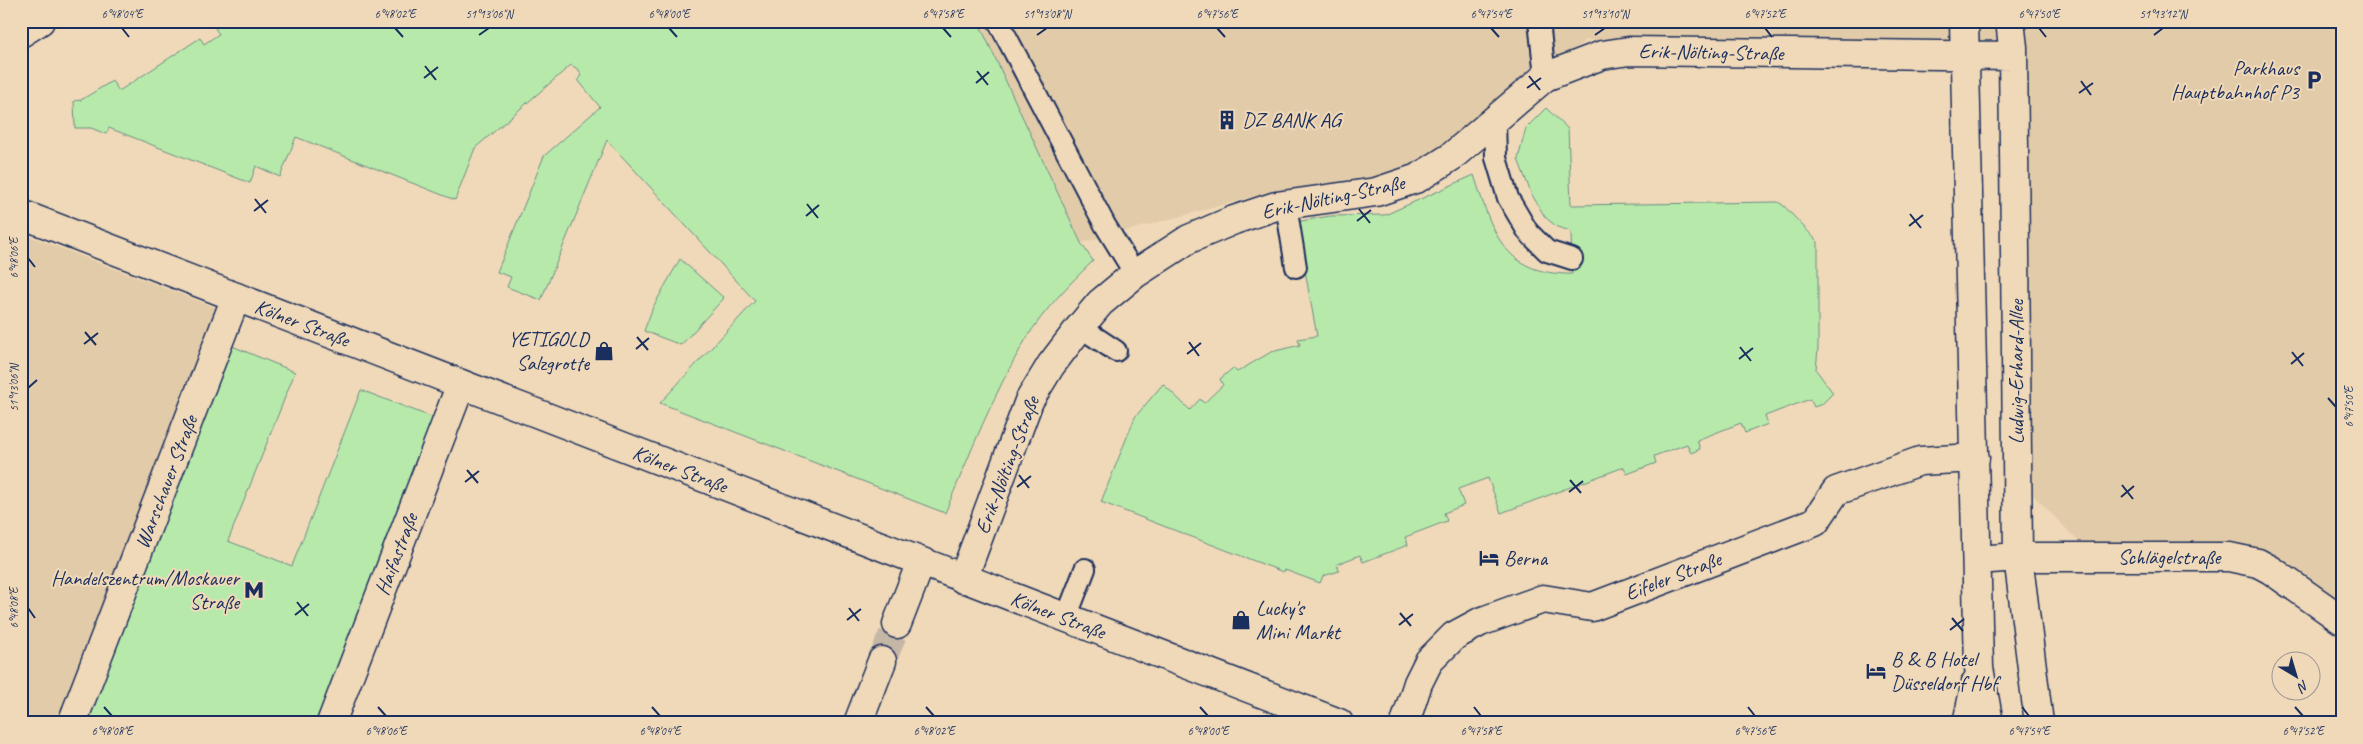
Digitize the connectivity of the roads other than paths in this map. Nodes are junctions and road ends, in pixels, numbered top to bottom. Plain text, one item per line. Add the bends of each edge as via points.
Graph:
1 (40, 21) edge
2 (998, 21) edge
3 (1539, 21) edge
4 (1964, 21) edge
5 (2010, 21) edge
6 (21, 33) edge
7 (1965, 56) junction
8 (2013, 56) junction
9 (1545, 77) junction
10 (1496, 118) junction
11 (1286, 205) junction
12 (21, 214) edge
13 (1572, 259) dead end
14 (1296, 268) dead end
15 (1135, 274) junction
16 (236, 298) junction
17 (1080, 327) junction
18 (1116, 350) dead end
19 (461, 384) junction
20 (1975, 458) junction
21 (2018, 557) junction
22 (1978, 560) junction
23 (921, 562) junction
24 (1085, 569) dead end
25 (963, 578) junction
26 (1066, 618) junction
27 (2342, 620) edge
28 (897, 624) tunnel mouth
29 (882, 662) tunnel mouth
30 (1979, 668) junction
31 (72, 723) edge
32 (331, 723) edge
33 (858, 723) edge
34 (1339, 723) edge
35 (1405, 723) edge
36 (1968, 723) edge
37 (1989, 723) edge
38 (2039, 723) edge

1 - 6 street
2 - 15 lane via 1105,225
3 - 9 lane
4 - 7 street, Ludwig-Erhard-Allee
5 - 8 street, Ludwig-Erhard-Allee
7 - 8 street, Erik-Nölting-Straße
7 - 9 street, Erik-Nölting-Straße via 1629,51 1602,55
7 - 20 street, Ludwig-Erhard-Allee
8 - 21 street, Ludwig-Erhard-Allee
9 - 10 street, Erik-Nölting-Straße
10 - 11 street, Erik-Nölting-Straße via 1452,157 1418,178 1376,192
10 - 13 lane via 1496,158 1508,198 1528,232 1547,251
11 - 14 lane
11 - 15 street, Erik-Nölting-Straße via 1213,228 1189,239
12 - 16 street, Kölner Straße
15 - 17 street, Erik-Nölting-Straße via 1100,303
16 - 19 street, Kölner Straße
16 - 31 street, Warschauer Straße
17 - 18 lane
17 - 25 street, Erik-Nölting-Straße via 1029,401
19 - 23 street, Kölner Straße
19 - 32 street, Haifastraße
20 - 22 street, Ludwig-Erhard-Allee
20 - 35 street, Eifeler Straße via 1920,460 1836,491 1816,522 1592,607 1543,599 1480,622 1454,636 1429,661
21 - 22 street, Schlägelstraße
21 - 27 street, Schlägelstraße via 2229,557 2248,560 2271,570
21 - 38 street, Ludwig-Erhard-Allee
22 - 30 street, Ludwig-Erhard-Allee
23 - 25 street, Kölner Straße
23 - 28 street
24 - 26 lane
25 - 26 street, Kölner Straße
26 - 34 street, Kölner Straße
29 - 33 street
30 - 36 street, Ludwig-Erhard-Allee
30 - 37 street, Ludwig-Erhard-Allee

